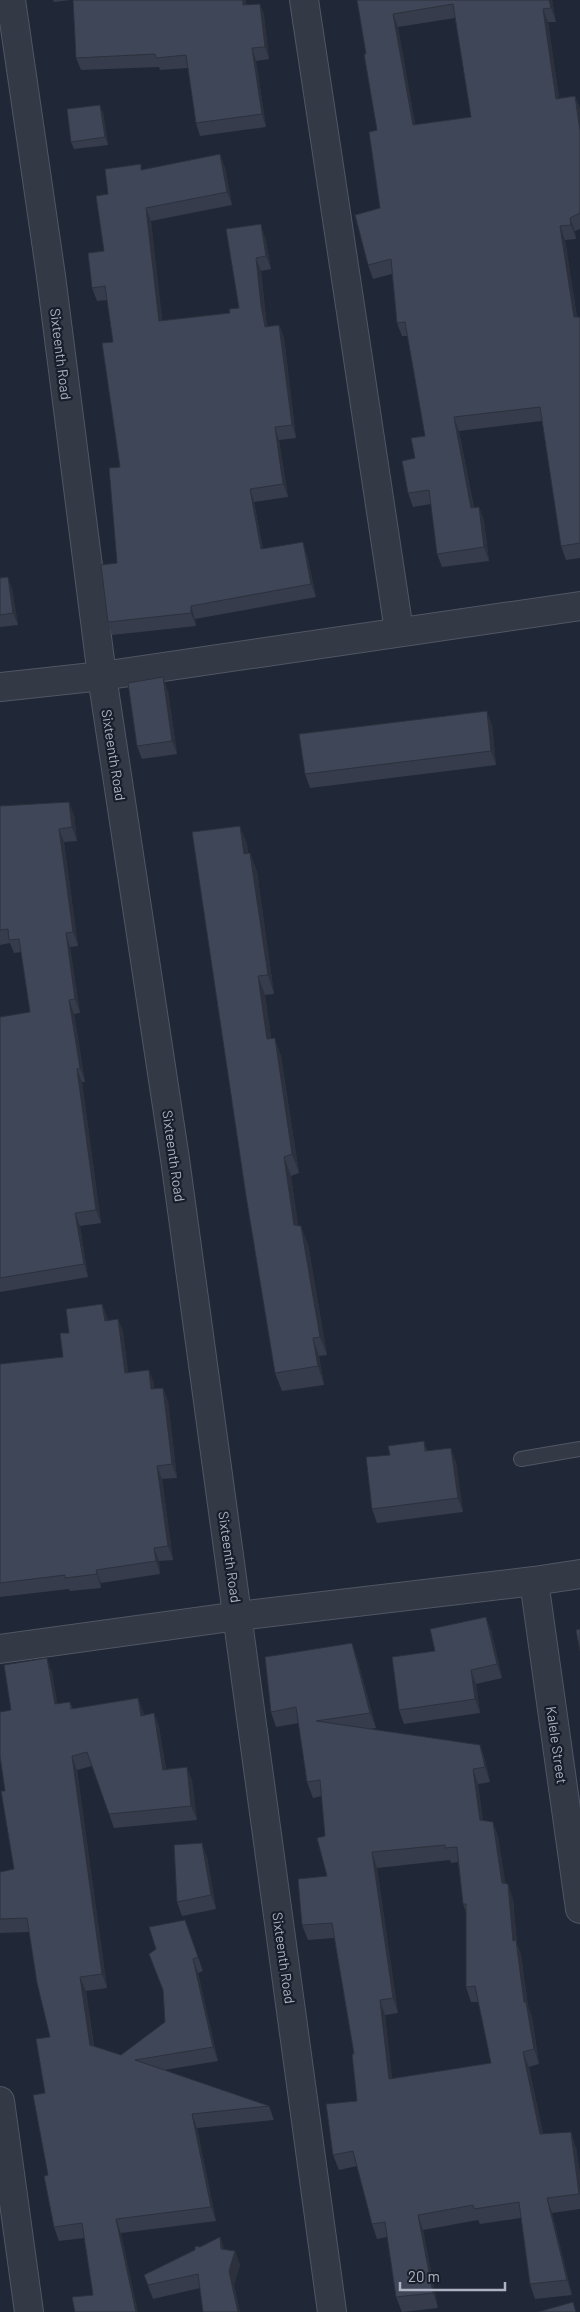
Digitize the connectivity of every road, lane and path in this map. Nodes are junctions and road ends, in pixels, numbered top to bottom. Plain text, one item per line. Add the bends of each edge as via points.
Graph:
1 (10, 0) edge
2 (304, 0) edge
3 (580, 606) edge
4 (399, 631) junction
5 (102, 676) junction
6 (0, 687) edge
7 (580, 1449) edge
8 (521, 1459) dead end
9 (580, 1574) edge
10 (534, 1581) junction
11 (238, 1616) junction
12 (0, 1650) edge
13 (580, 1909) edge
14 (0, 2101) edge
15 (29, 2312) edge
16 (332, 2312) edge

1 - 5 street, Sixteenth Road via 51,276
2 - 4 street
3 - 4 street
4 - 5 street
5 - 6 street
5 - 11 street, Sixteenth Road via 175,1159
7 - 8 lane
9 - 10 street
10 - 11 street
10 - 13 street, Kalele Street
11 - 12 street
11 - 16 street, Sixteenth Road
14 - 15 street

